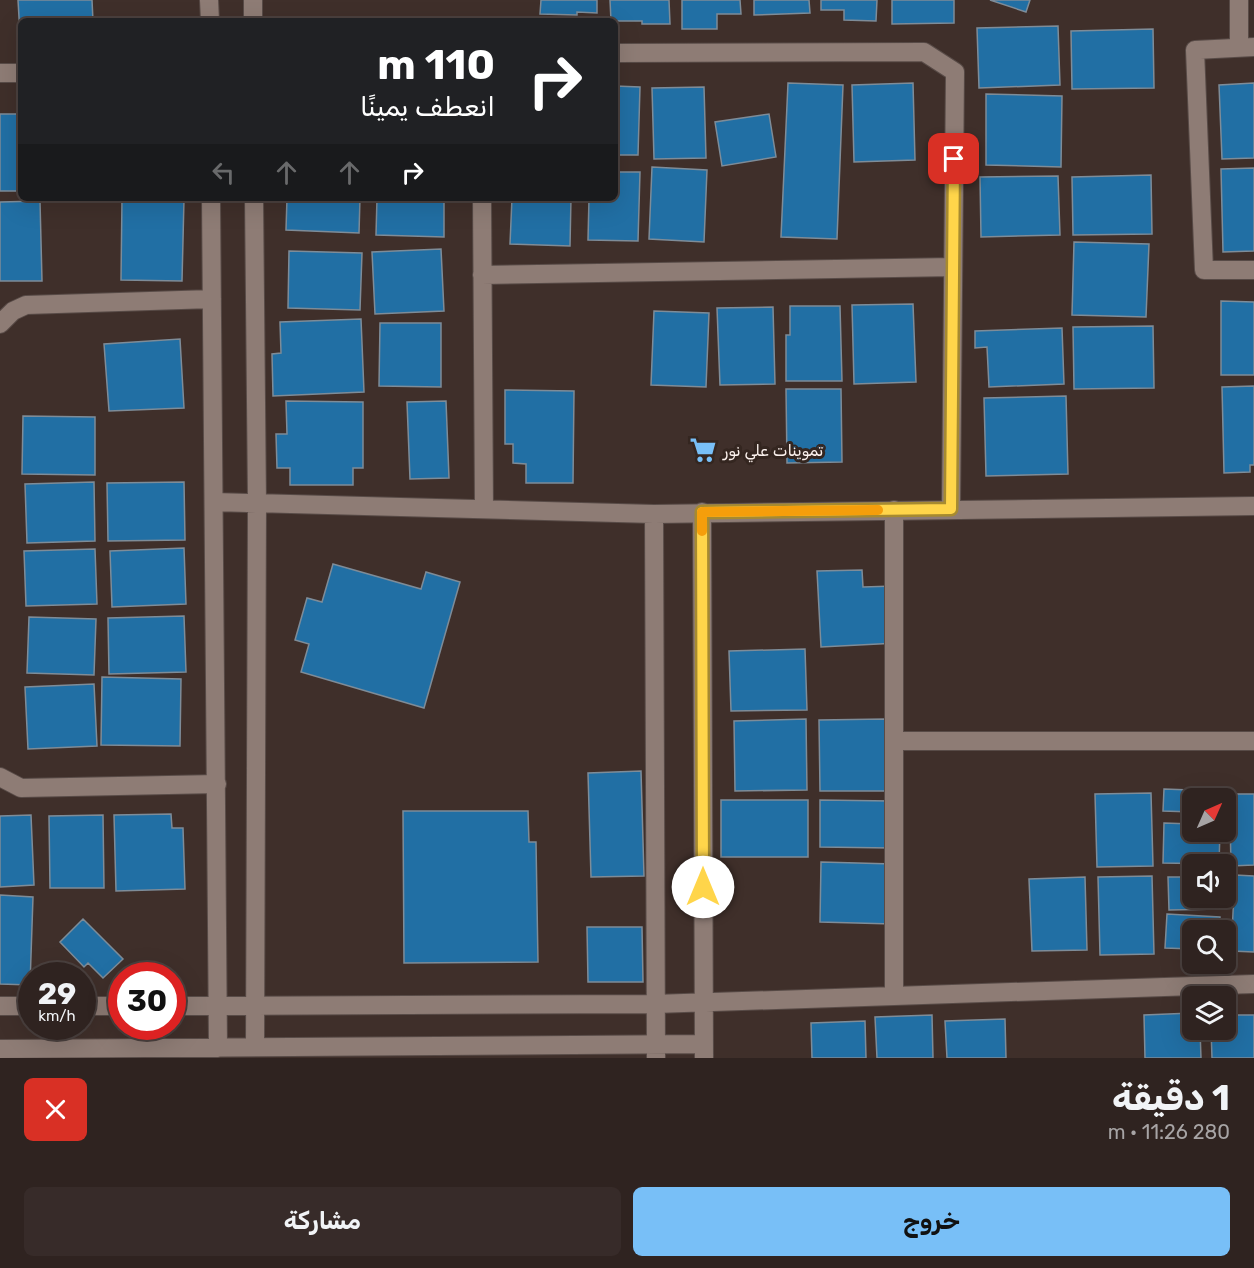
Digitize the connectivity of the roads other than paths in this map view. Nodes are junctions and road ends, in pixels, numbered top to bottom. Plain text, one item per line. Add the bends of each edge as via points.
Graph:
1 (209, 0) edge
2 (253, 0) edge
3 (1239, 0) edge
4 (210, 18) edge
5 (253, 18) edge
6 (1247, 47) edge
7 (618, 53) edge
8 (0, 73) edge
9 (18, 73) edge
10 (211, 201) edge
11 (254, 201) edge
12 (482, 201) edge
13 (953, 267) junction
14 (1254, 270) edge
15 (482, 275) junction
16 (212, 299) junction
17 (0, 323) edge
18 (214, 502) junction
19 (257, 503) junction
20 (1254, 506) edge
21 (484, 509) junction
22 (951, 509) junction
23 (894, 510) junction
24 (702, 512) junction
25 (654, 514) junction
26 (894, 741) junction
27 (1254, 741) edge
28 (0, 777) edge
29 (217, 784) junction
30 (1254, 984) edge
31 (894, 996) junction
32 (656, 1004) junction
33 (703, 1004) junction
34 (0, 1006) edge
35 (18, 1006) edge
36 (186, 1006) edge
37 (218, 1006) junction
38 (256, 1006) junction
39 (255, 1047) junction
40 (218, 1048) junction
41 (0, 1049) edge
42 (656, 1051) edge
43 (704, 1051) edge
44 (399, 1052) edge

1 - 4 street
2 - 5 street
3 - 6 street
6 - 14 street via 1195,50 1204,270
7 - 13 street via 924,52 955,72
8 - 9 street
10 - 16 street
11 - 19 street
12 - 15 street
13 - 15 street
13 - 22 street
15 - 21 street
16 - 17 street via 26,305
16 - 18 street
18 - 19 street
18 - 29 street
19 - 21 street
19 - 38 street
20 - 22 street
21 - 25 street
22 - 23 street
23 - 24 street
23 - 26 street
24 - 25 street
24 - 33 street
25 - 32 street
26 - 27 street
26 - 31 street
28 - 29 street via 21,788
29 - 37 street
30 - 31 street
31 - 33 street
32 - 33 street
32 - 38 street
32 - 42 street
33 - 43 street
34 - 35 street
36 - 37 street
37 - 38 street
37 - 40 street
38 - 39 street
39 - 40 street
39 - 44 street
40 - 41 street
42 - 43 street
42 - 44 street

